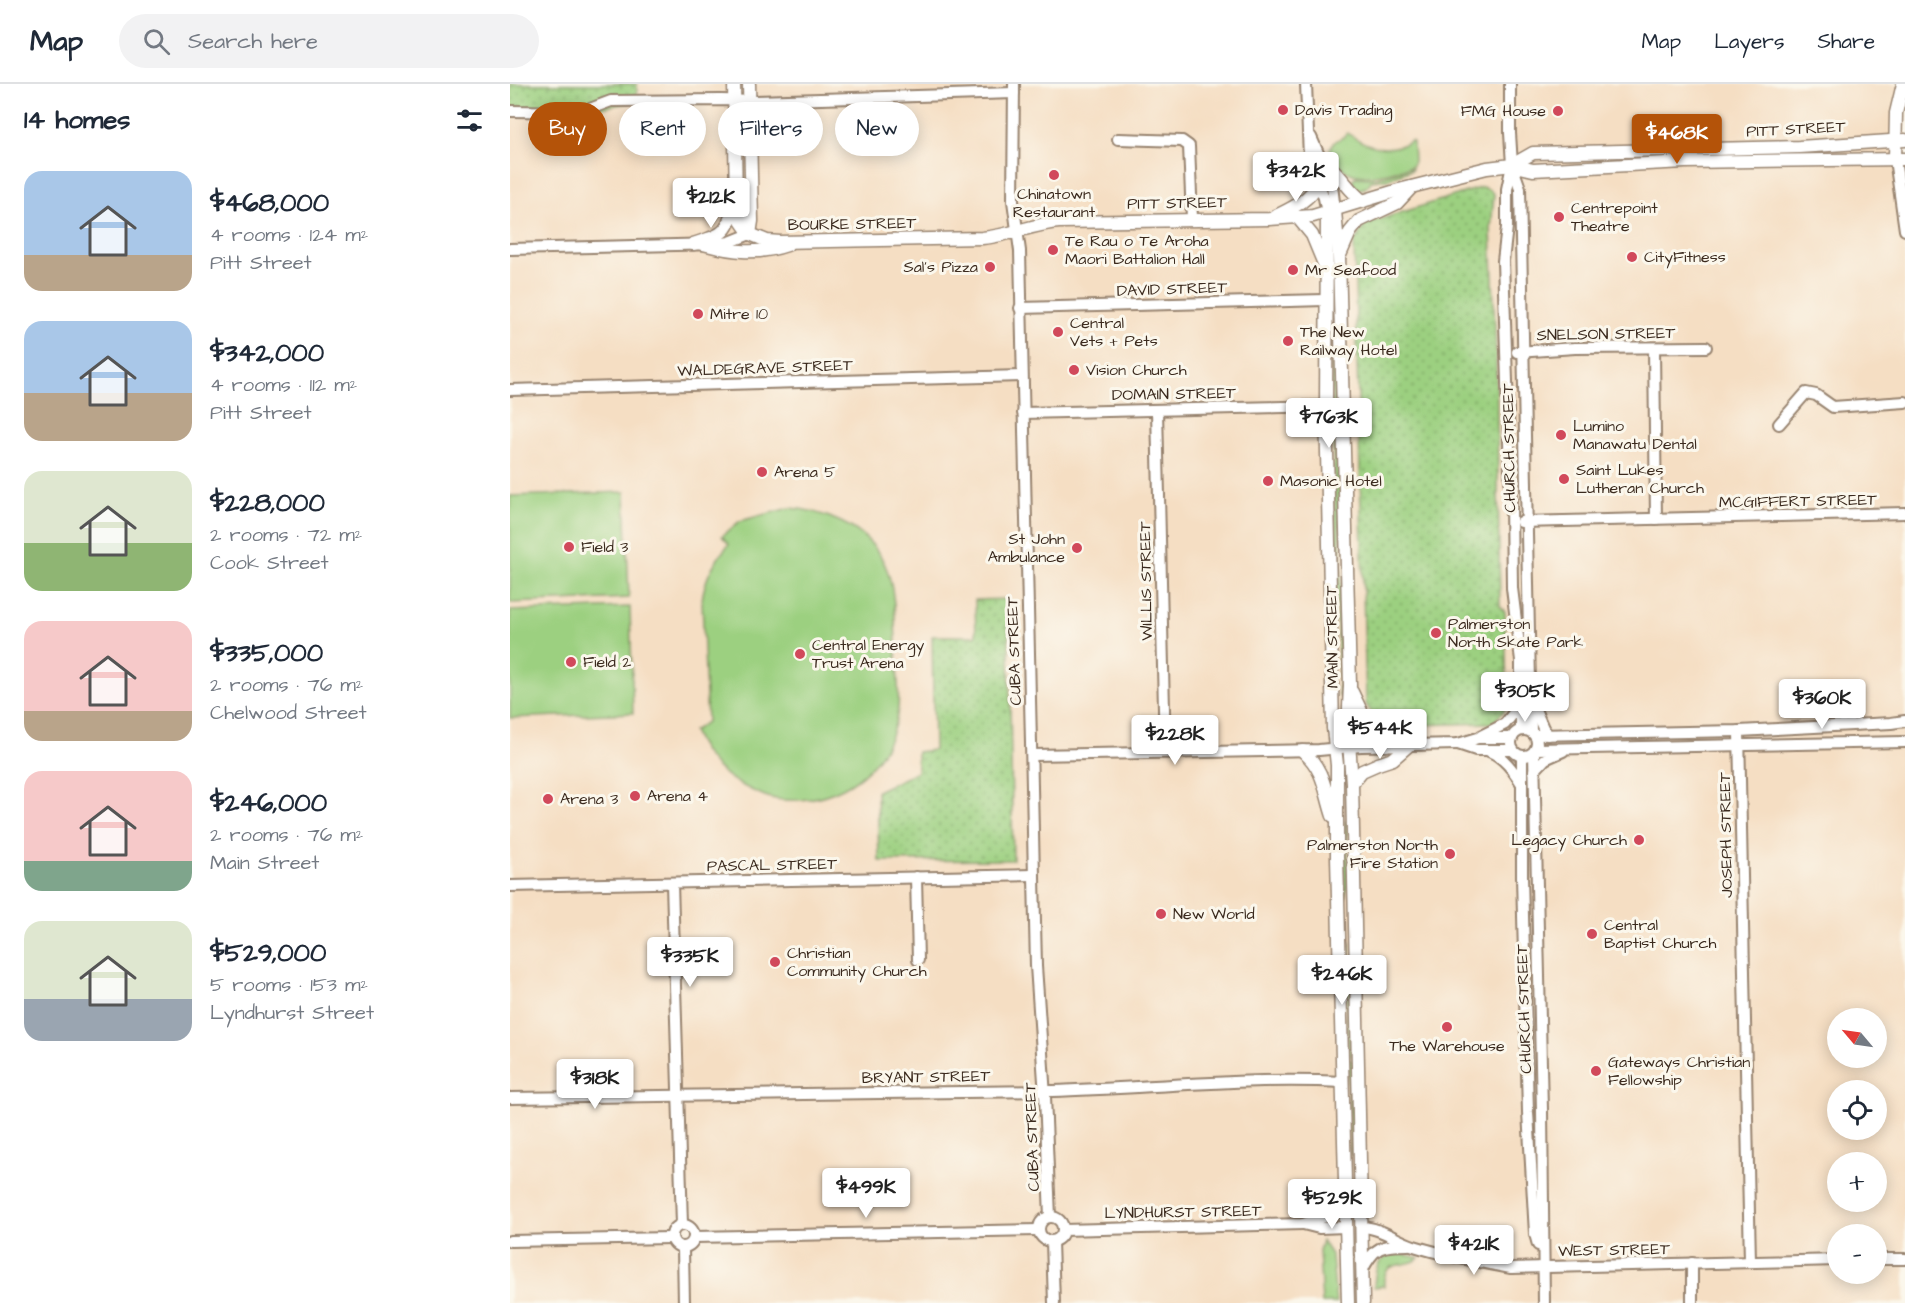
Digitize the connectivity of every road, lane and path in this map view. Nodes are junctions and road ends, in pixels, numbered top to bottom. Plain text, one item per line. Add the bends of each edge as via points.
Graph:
1 (734, 84) edge
2 (748, 84) edge
3 (1306, 84) edge
4 (1510, 84) edge
5 (1903, 84) edge
6 (1905, 88) edge
7 (1014, 89) edge
8 (734, 100) junction
9 (749, 101) junction
10 (510, 111) edge
11 (1307, 123) junction
12 (1118, 139) dead end
13 (1900, 140) edge
14 (1684, 156) junction
15 (1900, 159) edge
16 (1322, 162) junction
17 (1512, 165) junction
18 (1319, 183) junction
19 (1412, 187) junction
20 (736, 201) junction
21 (1363, 201) junction
22 (1903, 202) edge
23 (1331, 212) junction
24 (1298, 218) junction
25 (1192, 219) junction
26 (1269, 219) junction
27 (1905, 230) edge
28 (1018, 231) junction
29 (750, 234) junction
30 (797, 241) junction
31 (698, 244) junction
32 (510, 249) edge
33 (1339, 256) junction
34 (1327, 274) junction
35 (1325, 300) junction
36 (1020, 308) junction
37 (1706, 347) dead end
38 (1654, 348) junction
39 (1522, 351) junction
40 (1507, 352) junction
41 (1022, 376) junction
42 (510, 390) edge
43 (1905, 402) edge
44 (1326, 406) junction
45 (1157, 410) junction
46 (1023, 412) junction
47 (1779, 424) dead end
48 (1905, 513) edge
49 (1656, 519) junction
50 (1511, 522) junction
51 (1526, 522) junction
52 (1350, 685) junction
53 (1527, 700) junction
54 (1905, 723) edge
55 (1739, 731) junction
56 (1529, 732) junction
57 (1648, 733) junction
58 (1598, 734) junction
59 (1548, 735) junction
60 (1478, 738) junction
61 (1512, 738) junction
62 (1905, 740) edge
63 (1458, 744) junction
64 (1386, 745) junction
65 (1409, 745) junction
66 (1739, 746) junction
67 (1350, 747) junction
68 (1649, 747) junction
69 (1572, 748) junction
70 (1598, 748) junction
71 (1335, 749) junction
72 (1487, 750) junction
73 (1535, 750) junction
74 (1303, 751) junction
75 (1166, 752) junction
76 (1517, 753) junction
77 (1032, 755) junction
78 (1534, 771) junction
79 (1352, 783) junction
80 (1522, 784) junction
81 (1337, 826) junction
82 (1034, 875) junction
83 (916, 877) junction
84 (672, 883) junction
85 (510, 886) edge
86 (918, 960) dead end
87 (1343, 1082) junction
88 (1045, 1091) junction
89 (679, 1094) junction
90 (510, 1098) edge
91 (1359, 1136) junction
92 (1345, 1205) junction
93 (1050, 1217) junction
94 (1303, 1224) junction
95 (682, 1225) junction
96 (1346, 1227) junction
97 (1361, 1227) junction
98 (1039, 1230) junction
99 (1063, 1230) junction
100 (694, 1237) junction
101 (671, 1238) junction
102 (510, 1241) edge
103 (1052, 1241) junction
104 (1411, 1245) junction
105 (683, 1248) junction
106 (1905, 1258) edge
107 (1887, 1259) edge
108 (1827, 1260) edge
109 (1750, 1262) junction
110 (1692, 1263) junction
111 (1542, 1266) junction
112 (1362, 1270) junction
113 (684, 1303) edge
114 (1054, 1303) edge
115 (1350, 1303) edge
116 (1363, 1303) edge
117 (1544, 1303) edge
118 (1692, 1303) edge

1 - 8 main road
2 - 9 main road
3 - 11 street, MAIN STREET
4 - 17 street, CHURCH STREET
5 - 6 main road
5 - 13 main road via 1897,103
7 - 9 street
7 - 28 street, CUBA STREET via 1013,201
8 - 9 street
8 - 10 street via 611,101 582,112
8 - 20 main road
9 - 29 main road
11 - 16 street, MAIN STREET
11 - 18 street, MAIN STREET via 1309,157
12 - 25 street via 1182,141 1189,146
13 - 14 main road, PITT STREET
13 - 15 main road
14 - 15 main road, PITT STREET
14 - 17 main road, PITT STREET via 1533,170
15 - 22 street
16 - 21 main road via 1332,167
16 - 23 street, MAIN STREET via 1332,185
17 - 19 main road, PITT STREET
17 - 39 street, CHURCH STREET via 1520,188
17 - 40 street, CHURCH STREET via 1503,257
18 - 23 street, MAIN STREET
18 - 26 main road via 1301,204
19 - 21 main road, PITT STREET
19 - 33 main road via 1397,203 1359,220
20 - 29 main road via 741,221
20 - 31 main road via 725,232
21 - 23 main road, PITT STREET
22 - 27 street
23 - 24 main road, PITT STREET
23 - 33 main road, MAIN STREET
23 - 34 main road, MAIN STREET
24 - 26 main road, PITT STREET
24 - 34 main road via 1312,235
25 - 26 main road, PITT STREET
25 - 28 main road, PITT STREET via 1059,222
28 - 30 main road, BOURKE STREET via 982,238
28 - 36 street, CUBA STREET
29 - 30 main road, BOURKE STREET via 767,241
29 - 31 street via 730,243
30 - 31 main road via 771,250 730,251
31 - 32 street
33 - 52 main road, MAIN STREET
34 - 35 main road, MAIN STREET
35 - 36 street, DAVID STREET
35 - 44 main road, MAIN STREET
36 - 41 street, CUBA STREET
37 - 38 street, SNELSON STREET
38 - 39 street, SNELSON STREET
38 - 49 street
39 - 40 street, SNELSON STREET
39 - 51 street, CHURCH STREET
40 - 50 street, CHURCH STREET
41 - 42 street, WALDEGRAVE STREET
41 - 46 street, CUBA STREET
43 - 47 street via 1833,407 1816,394 1806,393
44 - 45 street, DOMAIN STREET
44 - 71 main road, MAIN STREET
45 - 46 street, DOMAIN STREET
45 - 75 street, WILLIS STREET
46 - 77 street, CUBA STREET
48 - 49 street, MCGIFFERT STREET
49 - 51 street, MCGIFFERT STREET
50 - 51 street, MCGIFFERT STREET
50 - 53 street, CHURCH STREET via 1512,588
51 - 53 street, CHURCH STREET
52 - 64 main road via 1372,734
52 - 67 main road, MAIN STREET
53 - 56 street, CHURCH STREET
53 - 59 street
53 - 60 street via 1505,724
54 - 55 street
54 - 62 street
55 - 57 street
55 - 66 street, JOSEPH STREET
56 - 59 street
56 - 61 street
56 - 73 street, CHURCH STREET via 1537,742
57 - 58 street
57 - 68 street
58 - 59 street
58 - 70 street
60 - 61 street
60 - 63 street
61 - 76 street, CHURCH STREET
62 - 66 street
63 - 65 street
63 - 72 street
64 - 65 street
64 - 67 street
65 - 79 main road via 1393,759 1362,771
66 - 68 street
66 - 109 street, JOSEPH STREET
67 - 71 street
67 - 79 main road, MAIN STREET
68 - 70 street
69 - 70 street
69 - 73 street
69 - 78 street via 1545,759
71 - 74 street
71 - 81 main road, MAIN STREET
72 - 76 street
72 - 80 street via 1511,767
73 - 76 street
73 - 78 street, CHURCH STREET
74 - 75 street
74 - 81 main road via 1323,776
75 - 77 street
76 - 80 street, CHURCH STREET
77 - 82 street, CUBA STREET
78 - 111 street, CHURCH STREET
79 - 91 main road, MAIN STREET
80 - 111 street, CHURCH STREET via 1528,1112 1535,1234
81 - 87 main road, MAIN STREET
82 - 83 street, PASCAL STREET
82 - 88 street, CUBA STREET
83 - 84 street, PASCAL STREET
83 - 86 street
84 - 85 street, PASCAL STREET
84 - 89 street
87 - 88 street, BRYANT STREET
87 - 92 main road, MAIN STREET
88 - 89 street, BRYANT STREET
88 - 93 street, CUBA STREET
89 - 90 street, BRYANT STREET
89 - 95 street
91 - 96 main road via 1354,1159 1354,1215
91 - 97 main road, MAIN STREET
92 - 94 street, LYNDHURST STREET via 1331,1215
92 - 96 main road, MAIN STREET
93 - 98 street via 1042,1221
93 - 99 street via 1057,1218
94 - 96 street, LYNDHURST STREET
94 - 99 street, LYNDHURST STREET
95 - 100 street via 693,1230
95 - 101 street via 676,1227
96 - 115 main road, MAIN STREET
97 - 104 street, WEST STREET
97 - 112 main road, MAIN STREET
97 - 115 main road via 1353,1242
98 - 100 street
98 - 103 street via 1041,1236
99 - 103 street
100 - 105 street
101 - 102 street
101 - 105 street
103 - 114 street
104 - 111 street, WEST STREET via 1467,1261 1511,1268
104 - 112 street via 1380,1248
105 - 113 street
106 - 107 street
108 - 109 street, WEST STREET
109 - 110 street, WEST STREET
110 - 111 street, WEST STREET
110 - 118 street
111 - 117 street, CHURCH STREET
112 - 116 main road, MAIN STREET

